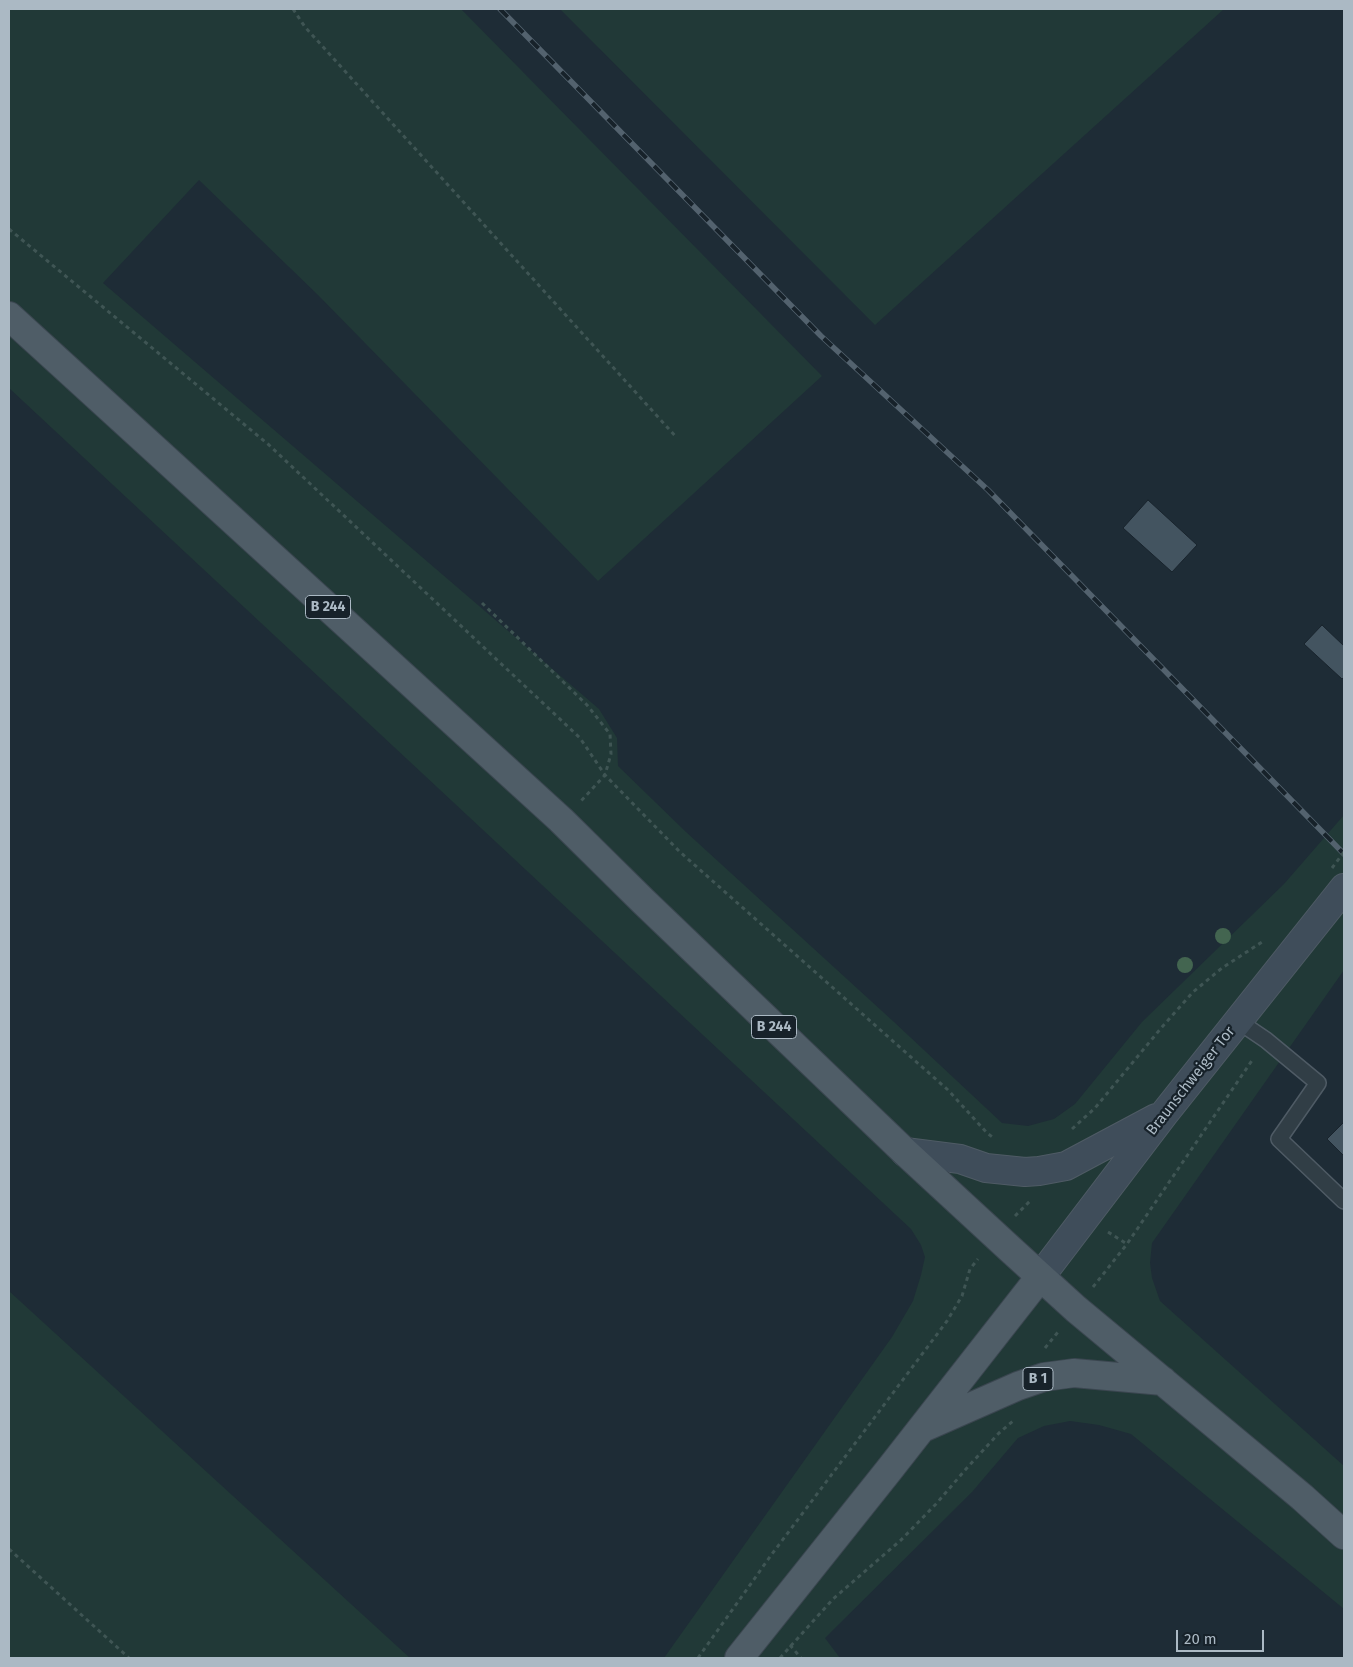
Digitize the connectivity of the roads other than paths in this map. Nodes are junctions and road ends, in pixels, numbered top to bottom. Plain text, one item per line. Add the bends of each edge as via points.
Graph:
1 (9, 316) edge
2 (1338, 878) edge
3 (1238, 1021) junction
4 (1164, 1114) junction
5 (904, 1152) junction
6 (1344, 1201) edge
7 (1040, 1277) junction
8 (1163, 1381) junction
9 (922, 1428) junction
10 (1344, 1534) edge
11 (740, 1658) edge

1 - 5 main road, B 244 via 561,820
2 - 3 main road, Braunschweiger Tor
3 - 4 main road, Braunschweiger Tor
3 - 6 lane via 1318,1082 1279,1139
4 - 5 main road via 1066,1166 1039,1171 986,1168 960,1159
4 - 7 main road, Braunschweiger Tor
5 - 7 main road, B 244
7 - 8 main road
7 - 9 main road, B 1
8 - 9 main road, B 1 via 1074,1373 1044,1377
8 - 10 main road
9 - 11 main road, B 1

